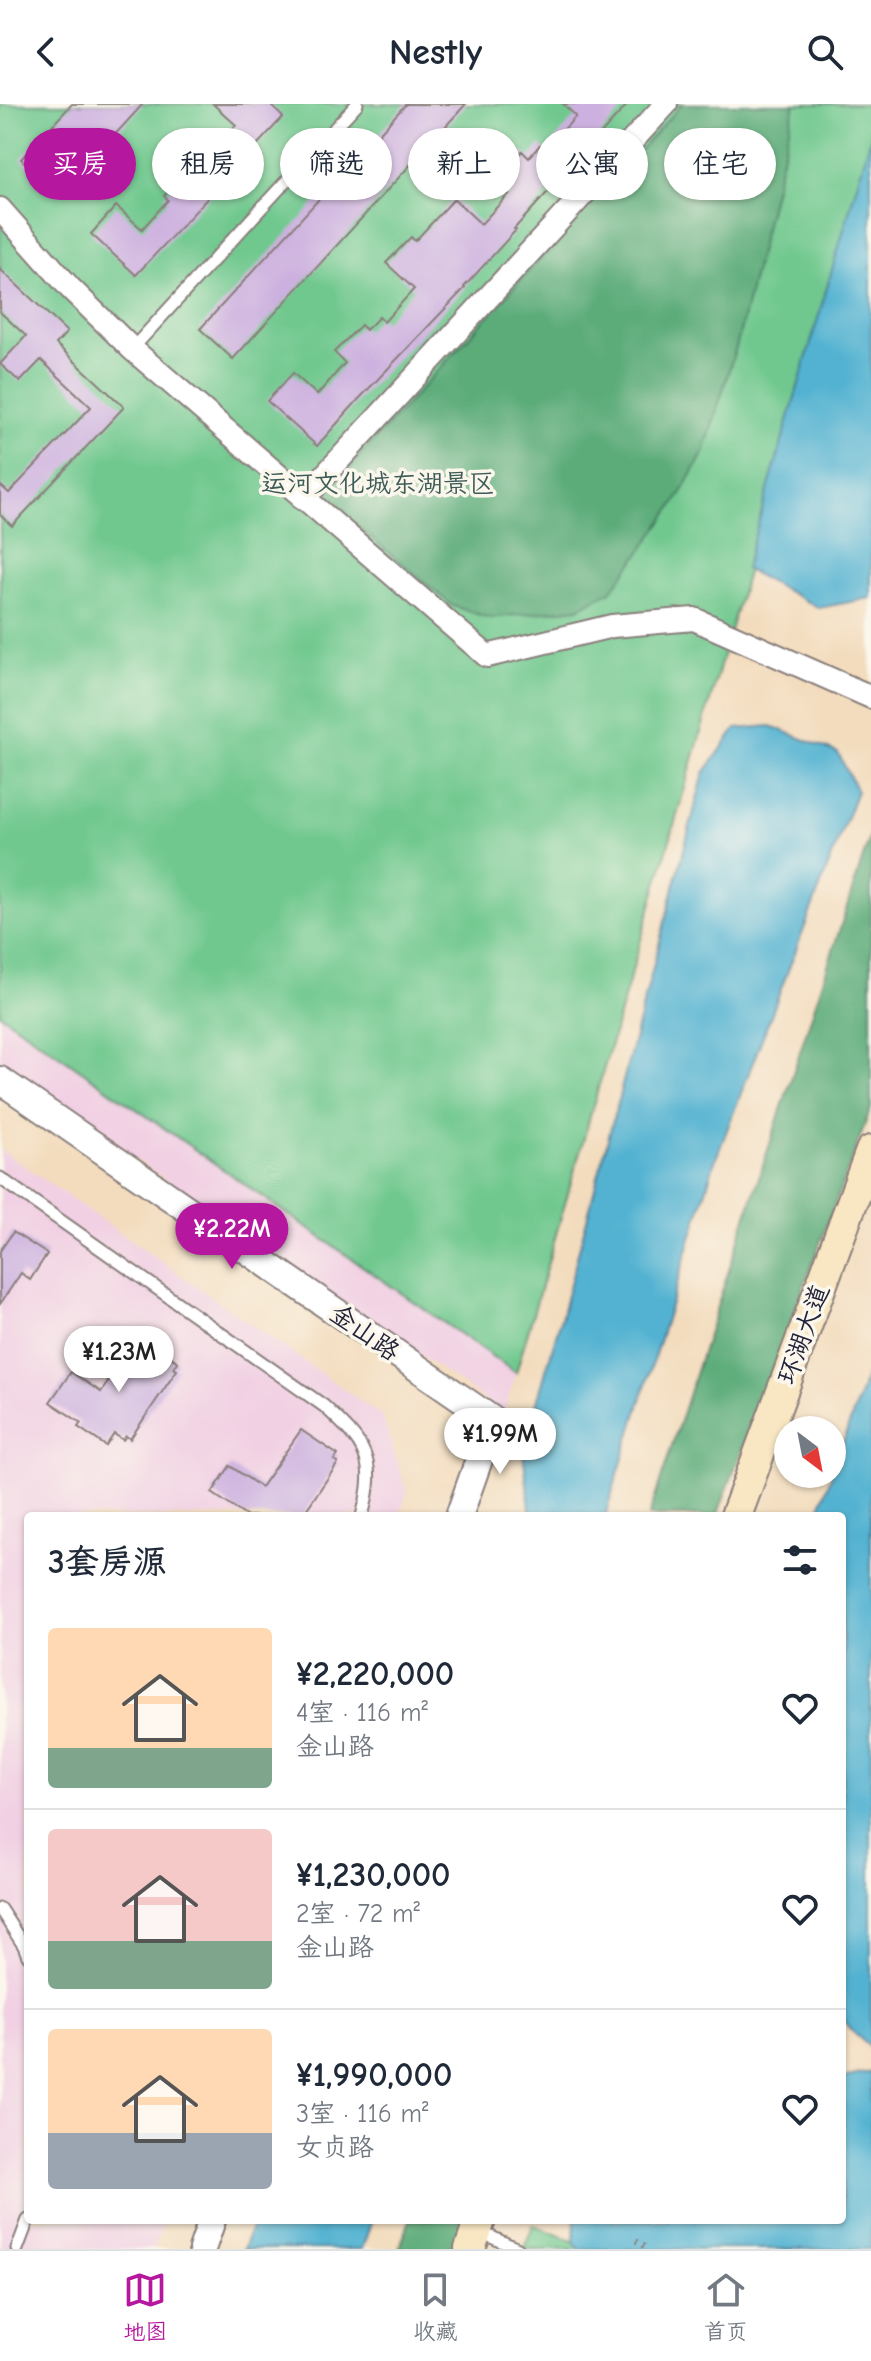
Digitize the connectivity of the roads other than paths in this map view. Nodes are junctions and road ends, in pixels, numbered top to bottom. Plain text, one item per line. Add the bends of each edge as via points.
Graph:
1 (357, 104) edge
2 (666, 104) edge
3 (0, 209) edge
4 (132, 349) junction
5 (303, 499) junction
6 (871, 697) edge
7 (0, 1080) edge
8 (871, 1151) edge
9 (0, 1178) edge
10 (363, 1512) edge
11 (460, 1512) edge
12 (737, 1512) edge
13 (0, 1909) edge
14 (24, 1946) edge
15 (26, 2224) edge
16 (211, 2224) edge
17 (475, 2233) edge
18 (17, 2249) edge
19 (202, 2249) edge
20 (518, 2249) edge

1 - 4 lane
2 - 5 street
3 - 4 street
4 - 5 street
5 - 6 street via 487,656 612,626 694,619
7 - 11 street, 金山路 via 493,1420
8 - 12 main road, 环湖大道
9 - 10 lane via 324,1406 360,1444 370,1477
13 - 14 lane
15 - 18 lane
16 - 19 street
17 - 20 lane

